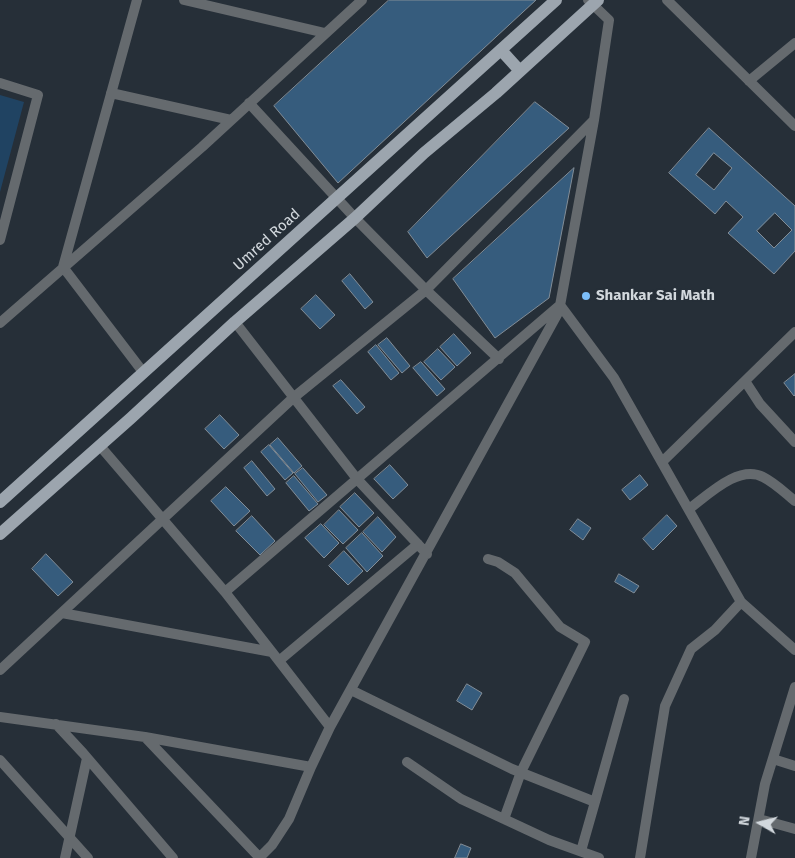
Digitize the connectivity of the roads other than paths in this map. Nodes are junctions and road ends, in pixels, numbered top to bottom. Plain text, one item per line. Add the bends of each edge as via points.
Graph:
1 (137, 0) edge
2 (184, 0) edge
3 (362, 0) edge
4 (556, 0) edge
5 (667, 0) edge
6 (592, 2) edge
7 (325, 34) junction
8 (795, 43) edge
9 (501, 50) junction
10 (520, 71) junction
11 (750, 81) junction
12 (0, 83) edge
13 (111, 93) junction
14 (249, 103) junction
15 (231, 120) junction
16 (594, 120) junction
17 (795, 126) edge
18 (336, 199) junction
19 (355, 218) junction
20 (0, 240) edge
21 (64, 268) junction
22 (426, 290) junction
23 (560, 305) junction
24 (235, 322) junction
25 (0, 323) edge
26 (795, 332) edge
27 (499, 359) junction
28 (143, 372) junction
29 (744, 381) junction
30 (293, 398) junction
31 (795, 442) edge
32 (100, 446) junction
33 (662, 462) junction
34 (357, 479) junction
35 (795, 500) edge
36 (0, 502) edge
37 (688, 509) junction
38 (163, 519) junction
39 (0, 534) edge
40 (418, 544) junction
41 (427, 554) junction
42 (488, 559) dead end
43 (225, 592) junction
44 (741, 602) junction
45 (62, 613) junction
46 (795, 650) edge
47 (272, 652) junction
48 (280, 660) junction
49 (0, 670) edge
50 (795, 686) edge
51 (351, 690) junction
52 (624, 700) dead end
53 (0, 717) edge
54 (56, 724) junction
55 (330, 727) junction
56 (145, 737) junction
57 (87, 758) junction
58 (773, 759) junction
59 (0, 760) edge
60 (407, 762) dead end
61 (795, 766) edge
62 (311, 767) junction
63 (521, 772) junction
64 (595, 802) junction
65 (504, 819) junction
66 (759, 819) junction
67 (795, 829) edge
68 (69, 836) junction
69 (580, 851) junction
70 (65, 858) edge
71 (88, 858) edge
72 (173, 858) edge
73 (260, 858) edge
74 (599, 858) edge
75 (640, 858) edge
76 (752, 858) edge

1 - 13 street
2 - 7 street
3 - 7 street
4 - 9 main road, Umred Road
5 - 11 street
6 - 10 main road
6 - 16 street via 609,20
7 - 14 street
8 - 11 street
9 - 10 main road
9 - 18 main road, Umred Road
10 - 19 main road via 424,153
11 - 17 street
12 - 20 street via 38,95
13 - 15 street
13 - 21 street
14 - 15 street
14 - 18 street
15 - 21 street
16 - 22 street
16 - 23 street
18 - 19 street
18 - 28 main road, Umred Road
19 - 22 street
19 - 24 main road
21 - 25 street
21 - 28 street
22 - 27 street
22 - 30 street
23 - 27 street
23 - 33 street via 614,378
23 - 41 street via 560,311
24 - 30 street
24 - 32 main road
26 - 29 street
27 - 34 street
28 - 36 main road, Umred Road
29 - 31 street
29 - 33 street
30 - 34 street
30 - 38 street
32 - 38 street
32 - 39 main road
33 - 37 street
34 - 40 street
34 - 43 street
35 - 37 street via 762,476 745,474 732,478
37 - 44 street
38 - 43 street
38 - 45 street
40 - 41 street
40 - 48 street
41 - 51 street
42 - 63 street via 515,573 560,627 585,642
43 - 47 street
44 - 46 street
44 - 75 street via 715,630 691,649 665,706
45 - 47 street
45 - 49 street
47 - 48 street
48 - 55 street
50 - 58 street
51 - 55 street
51 - 63 street
52 - 64 street
53 - 54 street
54 - 56 street
54 - 57 street
55 - 62 street
56 - 62 street
56 - 73 street
57 - 68 street
57 - 72 street
58 - 61 street
58 - 66 street
59 - 68 street
60 - 65 street via 461,799
62 - 73 street via 289,819
63 - 64 street
63 - 65 street
64 - 69 street
65 - 69 street
66 - 67 street
66 - 76 street
68 - 70 street
68 - 71 street
69 - 74 street

